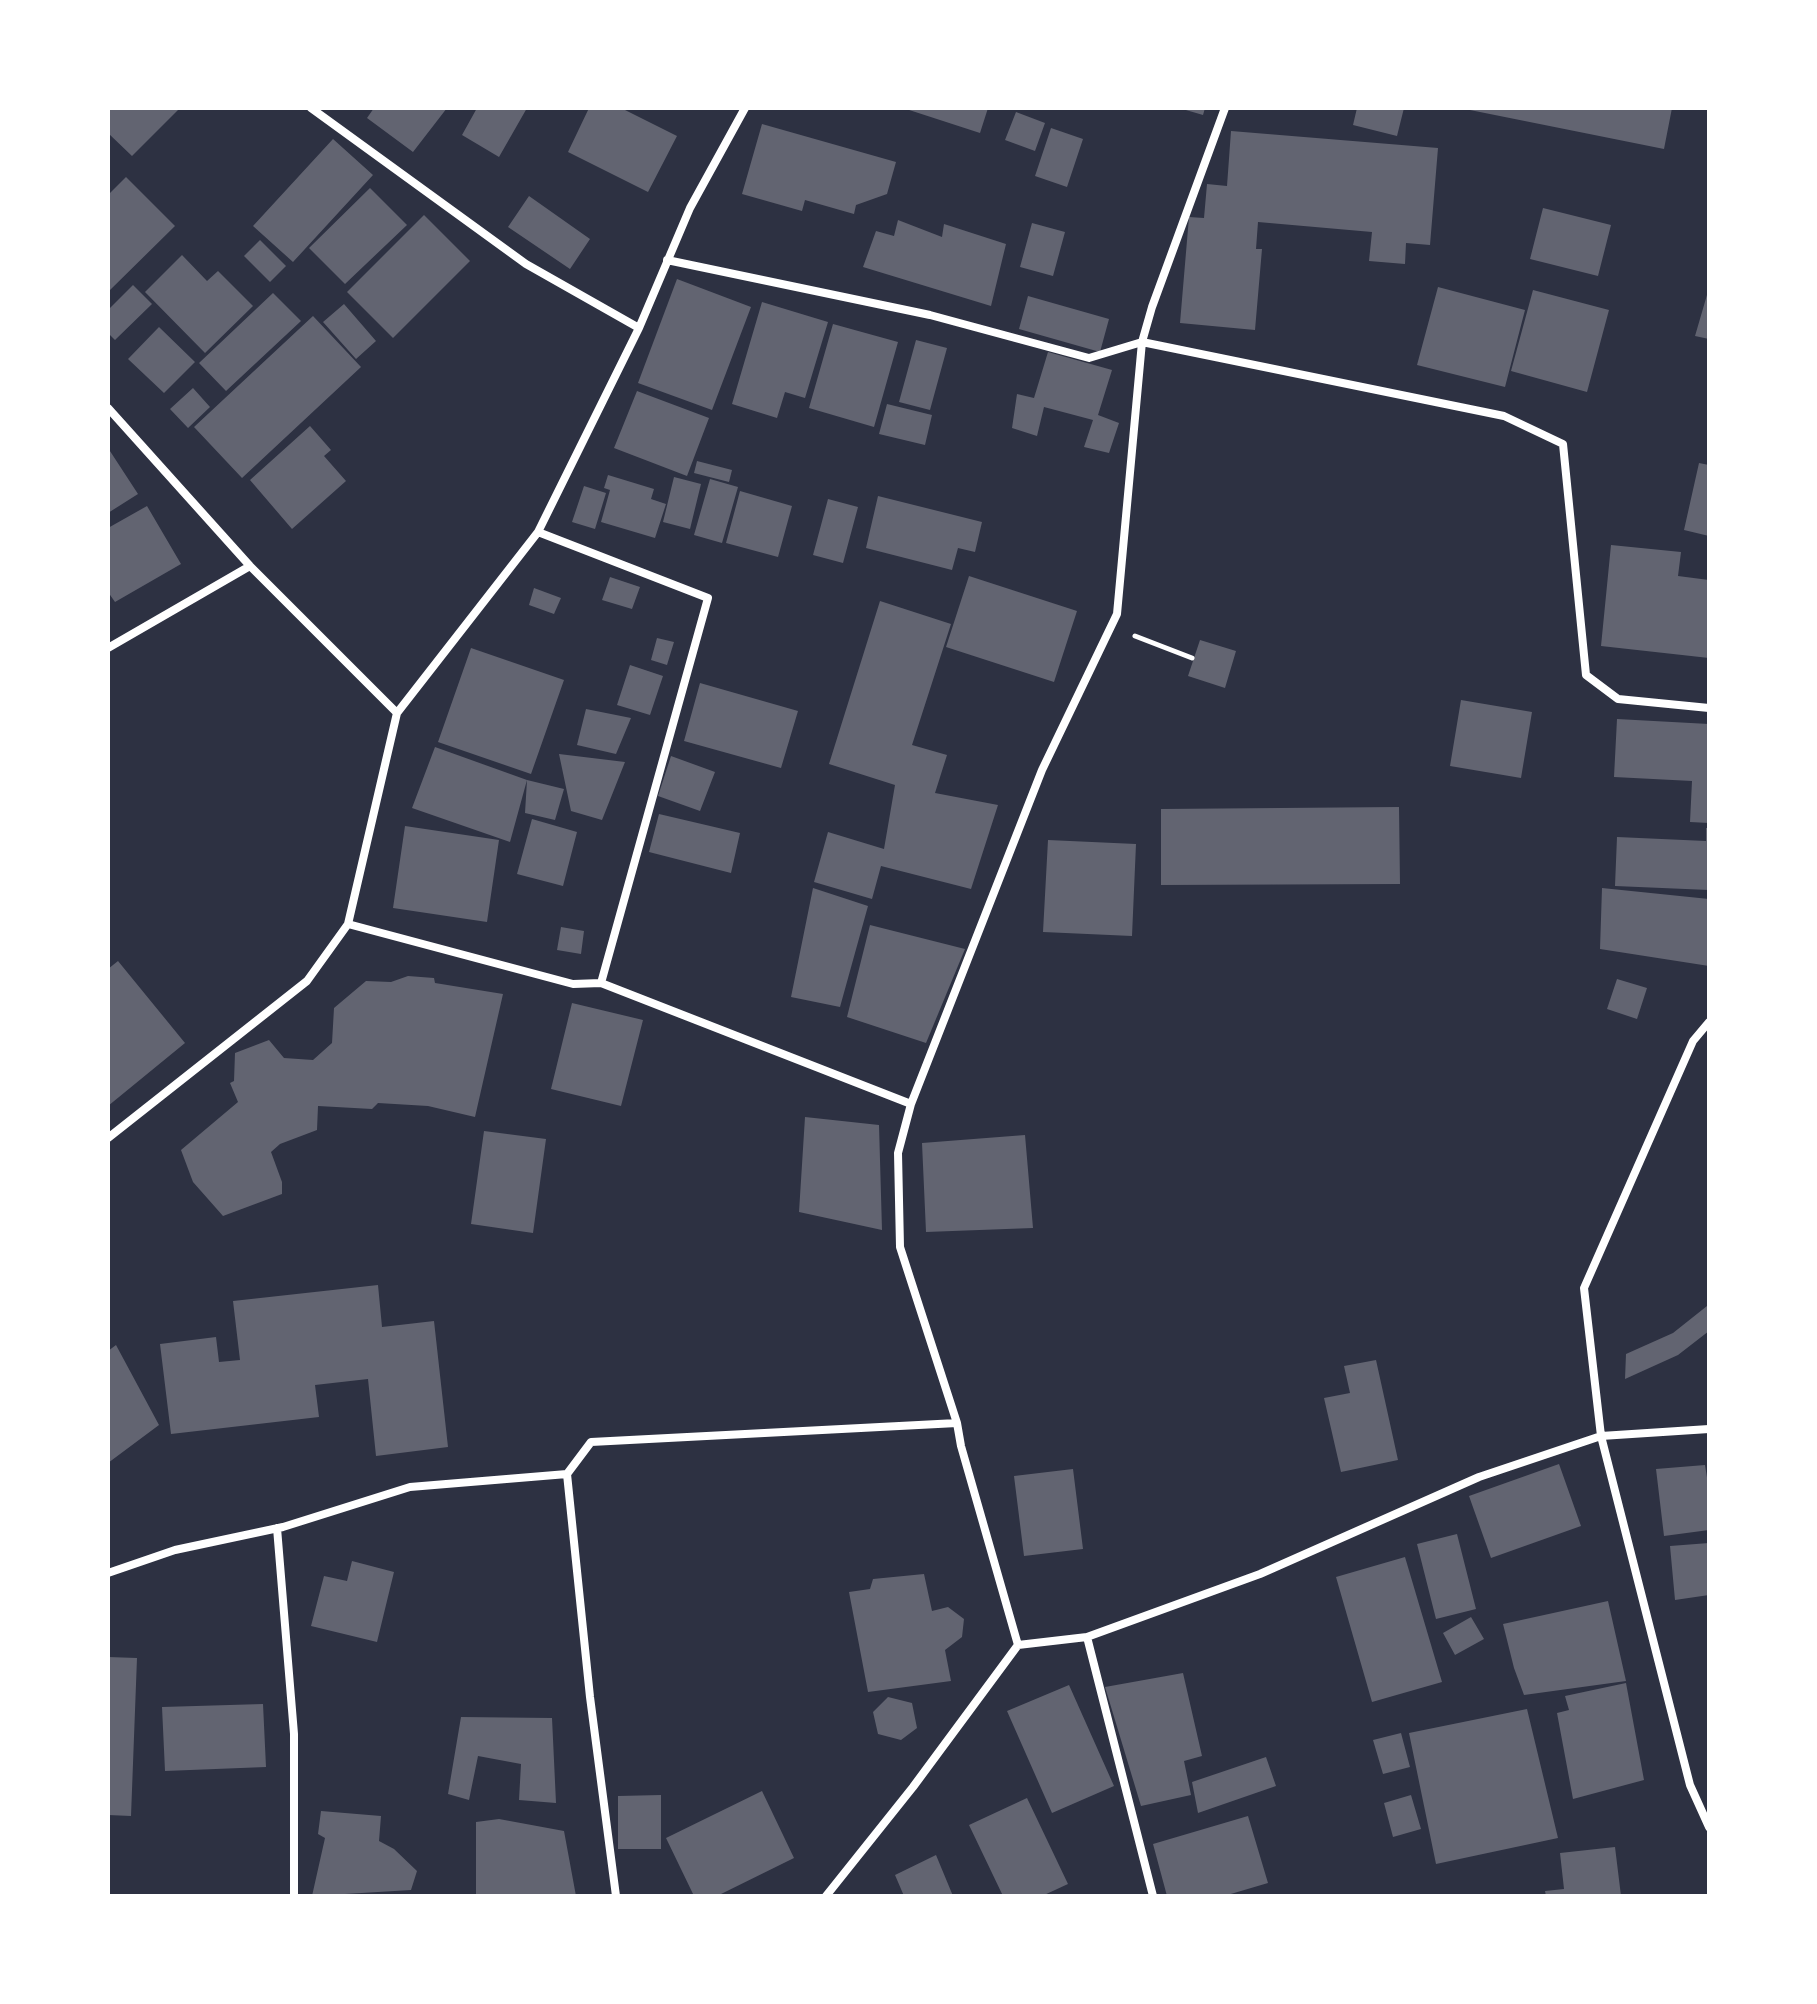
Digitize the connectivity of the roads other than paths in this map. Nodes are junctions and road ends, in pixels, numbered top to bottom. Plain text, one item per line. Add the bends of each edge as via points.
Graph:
1 (311, 108) edge
2 (745, 108) edge
3 (1225, 108) edge
4 (667, 260) junction
5 (639, 328) junction
6 (1142, 342) junction
7 (108, 408) edge
8 (538, 532) junction
9 (250, 566) junction
10 (108, 648) edge
11 (1709, 708) edge
12 (397, 713) junction
13 (348, 924) junction
14 (601, 983) junction
15 (1709, 1022) edge
16 (911, 1104) junction
17 (108, 1138) edge
18 (957, 1423) junction
19 (1709, 1429) edge
20 (1601, 1436) junction
21 (567, 1474) junction
22 (277, 1528) junction
23 (108, 1573) edge
24 (1087, 1637) junction
25 (1018, 1645) junction
26 (1709, 1827) edge
27 (294, 1896) edge
28 (616, 1896) edge
29 (826, 1896) edge
30 (1153, 1896) edge

1 - 5 street via 526,264
2 - 4 street
3 - 6 street
4 - 5 street
4 - 6 street via 930,315 1089,358
5 - 8 street
6 - 11 street via 1504,416 1563,444 1586,675 1618,699
6 - 16 street via 1117,614 1042,770
7 - 9 street
8 - 12 street
8 - 14 street via 708,598
9 - 10 street
9 - 12 street
12 - 13 street
13 - 14 street via 573,984
13 - 17 street via 307,981
14 - 16 street
15 - 20 street via 1693,1041 1584,1288
16 - 18 street via 898,1153 900,1247
18 - 21 street via 591,1442
18 - 25 street
19 - 20 street
20 - 24 street via 1479,1477 1260,1574
20 - 26 street via 1690,1785
21 - 22 street via 410,1487
21 - 28 street
22 - 23 street via 175,1550
22 - 27 street via 294,1734
24 - 25 street
24 - 30 street
25 - 29 street

